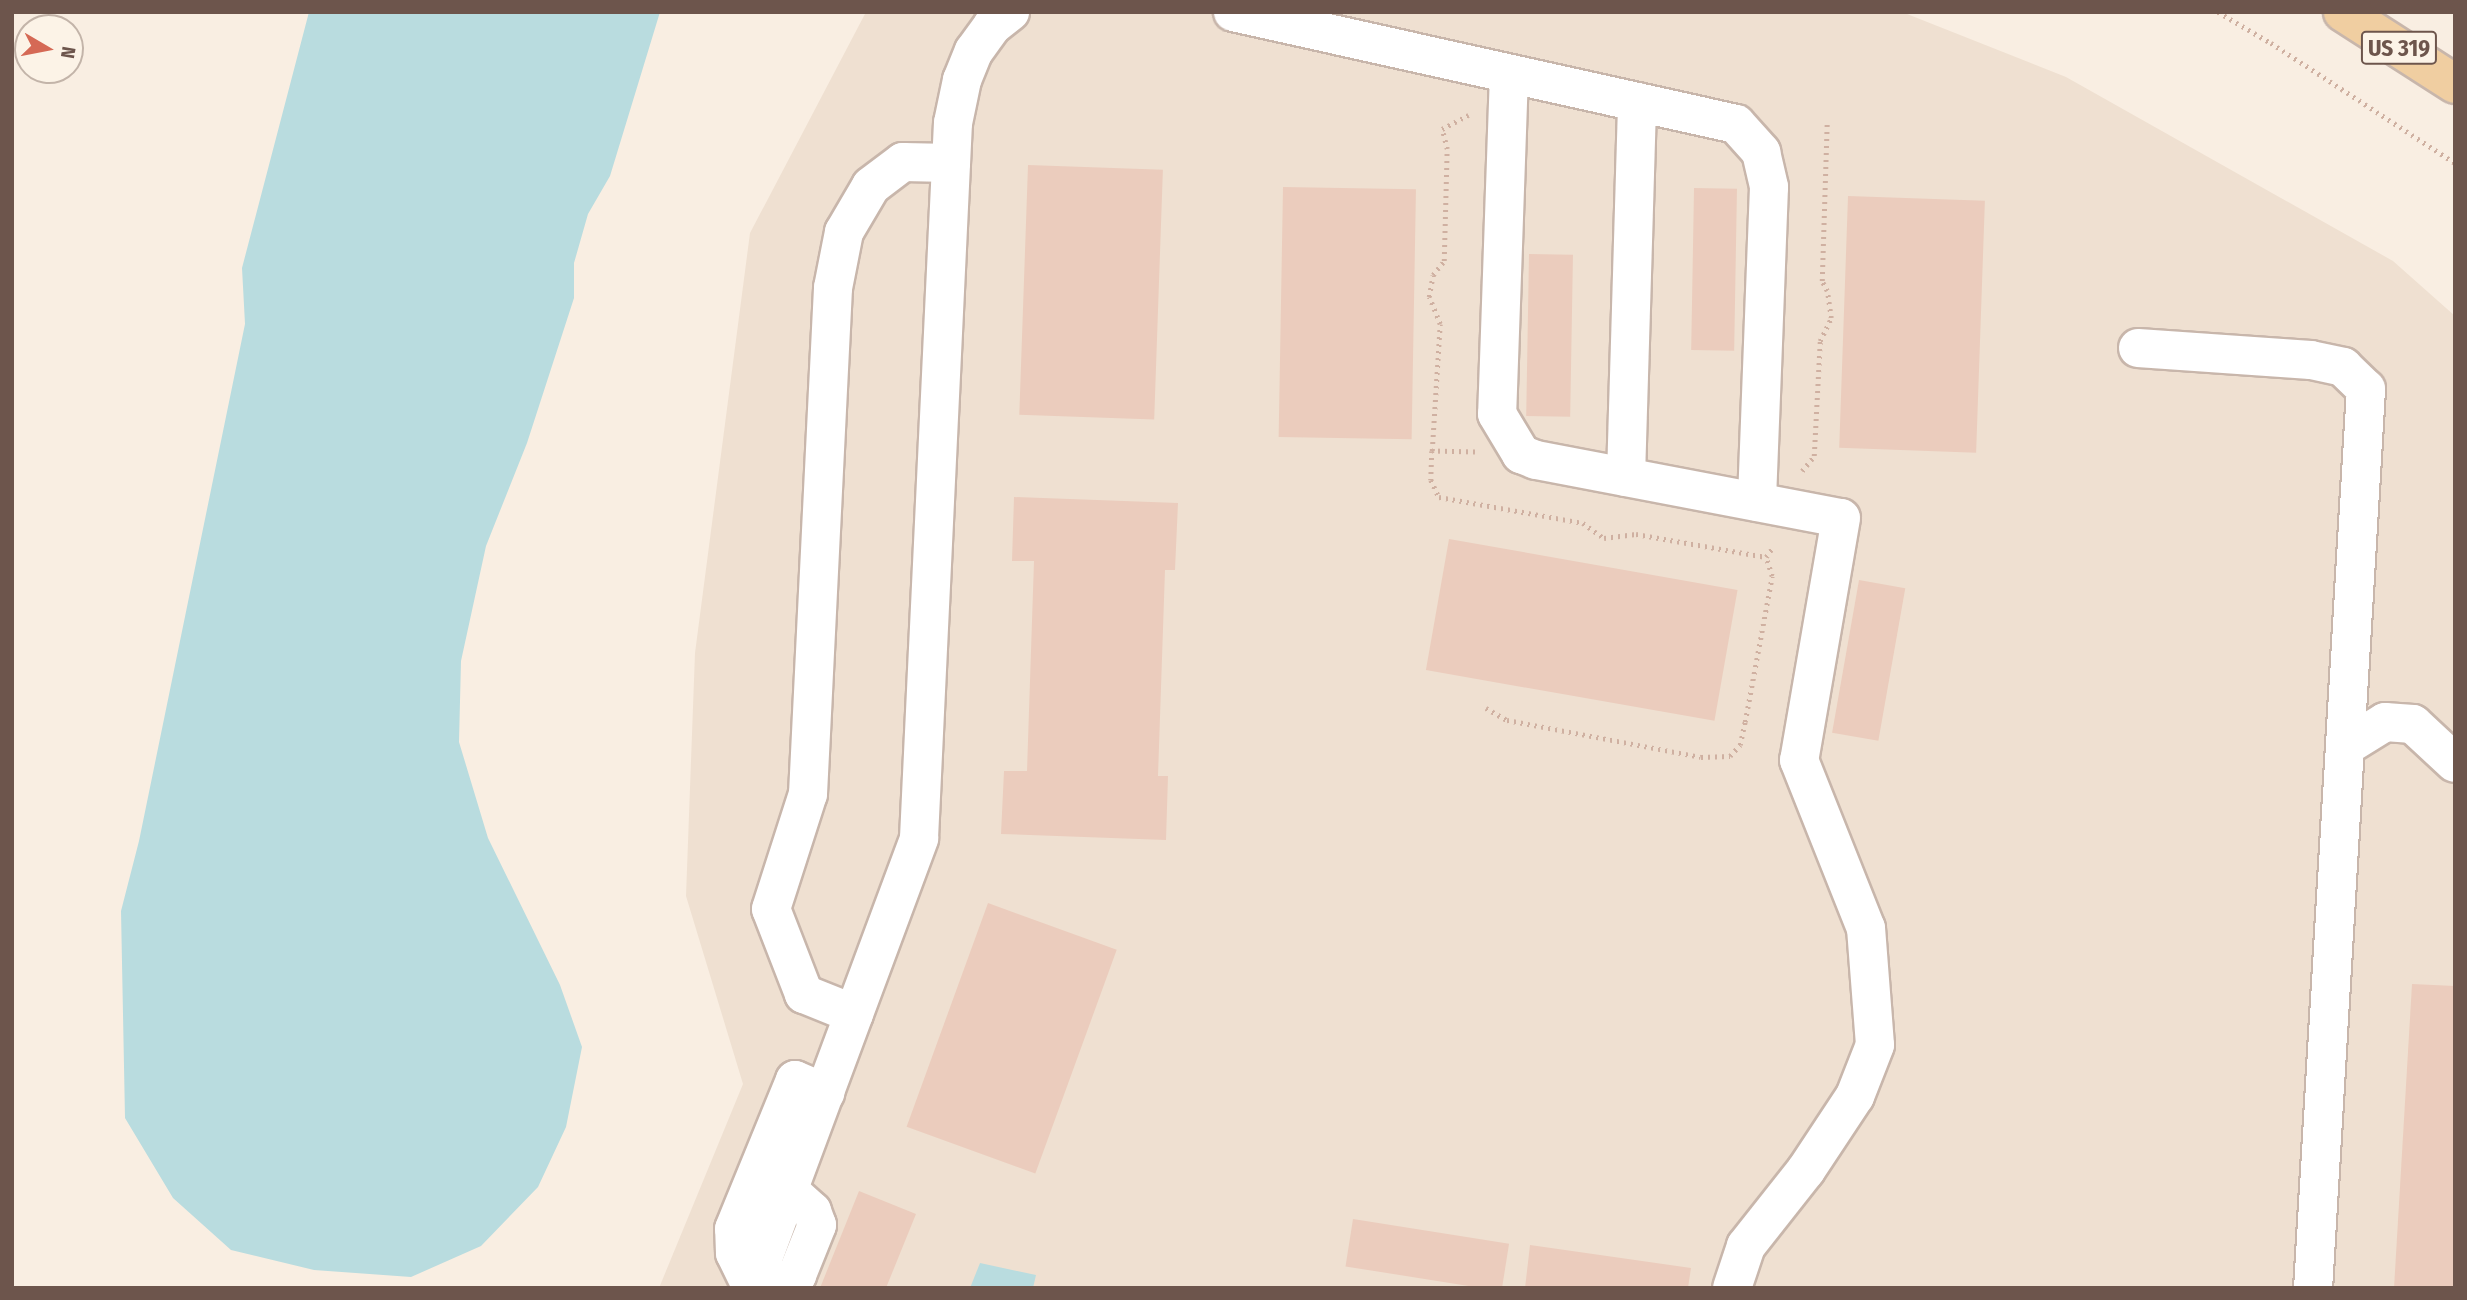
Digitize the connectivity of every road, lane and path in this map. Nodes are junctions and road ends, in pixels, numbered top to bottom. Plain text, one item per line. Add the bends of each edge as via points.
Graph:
1 (1010, 12) edge
2 (1233, 12) edge
3 (2218, 12) edge
4 (2343, 12) edge
5 (1501, 72) junction
6 (2455, 84) edge
7 (1637, 102) junction
8 (1827, 123) dead end
9 (951, 163) junction
10 (2455, 163) edge
11 (2138, 348) dead end
12 (1432, 451) dead end
13 (1626, 477) junction
14 (1774, 505) junction
15 (1766, 557) dead end
16 (1486, 708) dead end
17 (2346, 746) junction
18 (2455, 763) edge
19 (854, 1014) junction
20 (753, 1288) edge
21 (1732, 1288) edge
22 (2313, 1288) edge

1 - 9 lane via 992,26 974,51 962,80
2 - 5 lane
3 - 10 path
4 - 6 main road, US 319
5 - 7 lane
5 - 12 path via 1474,112 1442,129 1447,149 1444,261 1433,275 1429,297 1440,324
5 - 13 lane via 1497,414 1521,454
7 - 13 lane
7 - 14 lane via 1736,124 1761,152 1769,187
8 - 14 path via 1822,281 1831,318 1821,341 1814,456
9 - 19 lane via 919,838
9 - 19 lane via 903,162 871,186 844,232 832,288 808,794 771,909 804,994
11 - 17 lane via 2311,360 2343,367 2366,389
13 - 14 lane
14 - 21 lane via 1842,518 1799,761 1866,928 1875,1045 1855,1096 1806,1170 1746,1246
15 - 16 path via 1772,576 1740,745 1730,756 1701,757 1507,720
17 - 18 lane via 2385,722 2413,724
17 - 22 lane
19 - 20 lane via 825,1093 772,1183

